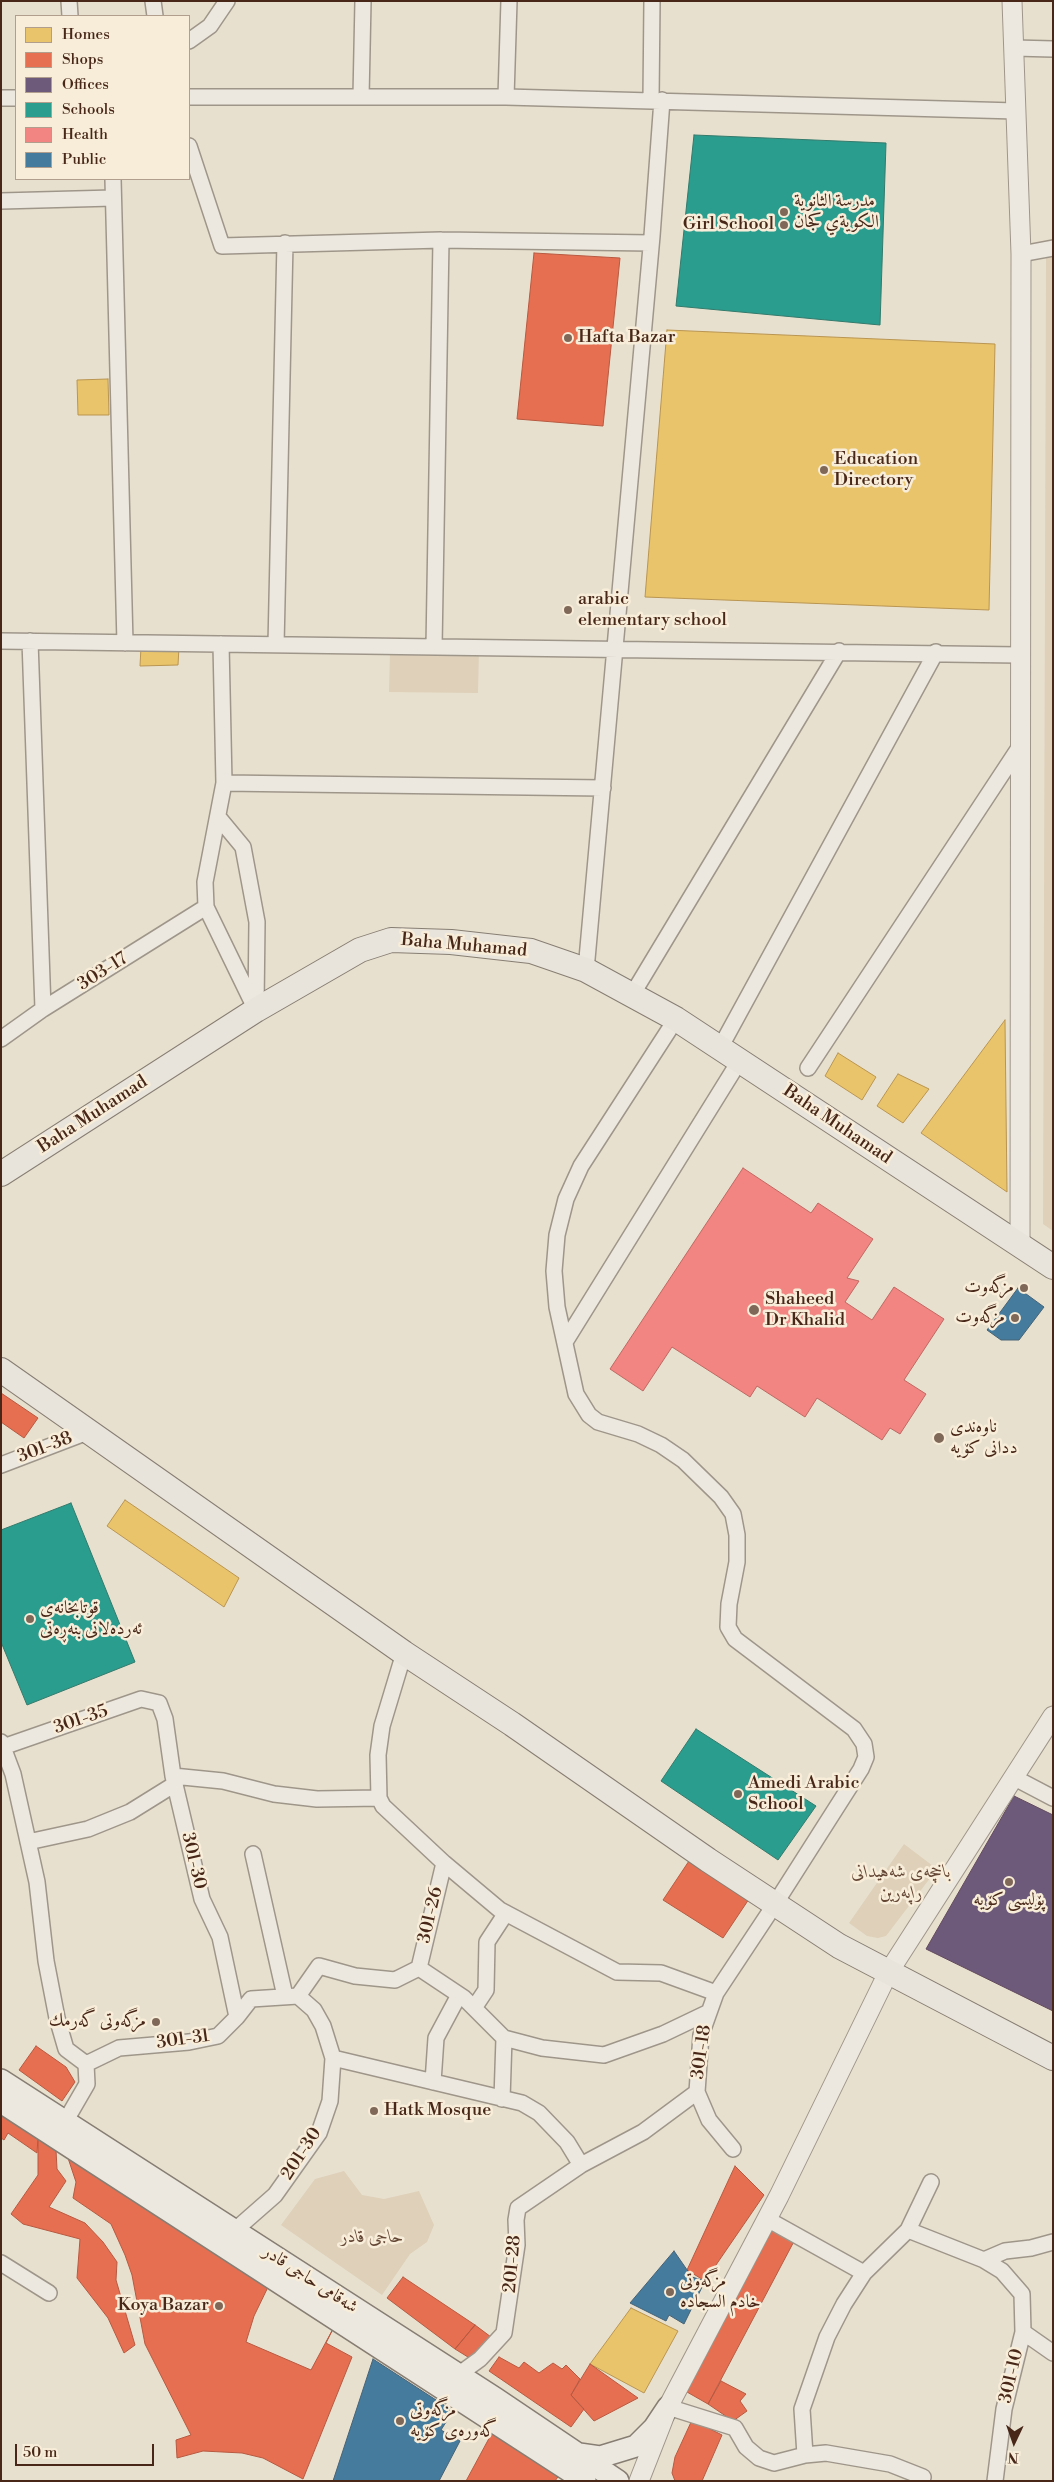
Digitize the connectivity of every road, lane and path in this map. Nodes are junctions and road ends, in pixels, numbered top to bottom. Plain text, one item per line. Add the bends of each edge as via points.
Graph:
1 (69, 1) edge
2 (153, 1) edge
3 (227, 1) edge
4 (363, 1) edge
5 (509, 1) edge
6 (652, 1) edge
7 (1012, 1) edge
8 (70, 15) edge
9 (156, 15) edge
10 (190, 40) edge
11 (1014, 48) junction
12 (1053, 49) edge
13 (190, 97) edge
14 (361, 97) junction
15 (506, 97) junction
16 (1, 98) edge
17 (15, 98) edge
18 (656, 100) junction
19 (1016, 112) junction
20 (190, 149) edge
21 (113, 180) edge
22 (113, 198) junction
23 (1, 201) edge
24 (440, 240) junction
25 (285, 243) junction
26 (652, 243) junction
27 (1053, 248) edge
28 (1021, 254) junction
29 (1, 641) edge
30 (30, 642) junction
31 (125, 643) junction
32 (221, 644) junction
33 (276, 645) junction
34 (434, 647) junction
35 (616, 649) junction
36 (839, 651) junction
37 (936, 652) junction
38 (1019, 655) junction
39 (1020, 748) junction
40 (224, 783) junction
41 (603, 788) junction
42 (219, 818) junction
43 (206, 907) junction
44 (586, 970) junction
45 (632, 995) junction
46 (43, 1009) junction
47 (256, 1010) junction
48 (676, 1019) junction
49 (1, 1039) edge
50 (730, 1054) junction
51 (808, 1068) dead end
52 (1, 1174) edge
53 (1020, 1247) junction
54 (1053, 1267) edge
55 (565, 1342) junction
56 (1, 1370) edge
57 (90, 1432) junction
58 (1, 1465) edge
59 (404, 1654) junction
60 (159, 1703) joint
61 (1053, 1716) edge
62 (2, 1744) edge
63 (1013, 1777) junction
64 (174, 1780) junction
65 (380, 1798) junction
66 (1053, 1798) edge
67 (28, 1842) junction
68 (253, 1854) dead end
69 (444, 1863) junction
70 (776, 1904) junction
71 (506, 1913) junction
72 (419, 1968) junction
73 (888, 1973) junction
74 (716, 1993) junction
75 (459, 1995) junction
76 (292, 1996) junction
77 (474, 2008) junction
78 (709, 2012) junction
79 (237, 2017) junction
80 (504, 2038) junction
81 (333, 2058) junction
82 (1053, 2058) edge
83 (86, 2064) junction
84 (1, 2080) edge
85 (433, 2082) junction
86 (697, 2092) junction
87 (502, 2099) junction
88 (1, 2102) edge
89 (66, 2122) junction
90 (734, 2149) dead end
91 (581, 2164) junction
92 (931, 2182) dead end
93 (767, 2219) junction
94 (908, 2230) junction
95 (234, 2232) junction
96 (1053, 2242) edge
97 (984, 2260) junction
98 (1, 2263) edge
99 (864, 2273) junction
100 (50, 2293) dead end
101 (1023, 2332) junction
102 (1053, 2353) edge
103 (458, 2375) junction
104 (668, 2406) junction
105 (805, 2455) junction
106 (572, 2467) edge
107 (923, 2478) dead end
108 (585, 2481) edge
109 (618, 2481) edge
110 (638, 2481) edge
111 (994, 2481) edge

1 - 8 street
2 - 9 street
3 - 10 street via 210,26
4 - 14 street
5 - 15 street
6 - 18 street
7 - 11 street
11 - 12 street
11 - 19 street
13 - 14 street
14 - 15 street
15 - 18 street
16 - 17 street
18 - 19 street
18 - 26 street
19 - 28 street
20 - 25 street via 222,246
21 - 22 street
22 - 23 street
22 - 31 street
24 - 25 street
24 - 26 street
24 - 34 street
25 - 33 street
26 - 35 street
27 - 28 street
28 - 38 street
29 - 30 street
30 - 31 street
30 - 46 street
31 - 32 street
32 - 33 street
32 - 40 street
33 - 34 street
34 - 35 street
35 - 36 street
35 - 41 street
36 - 37 street
36 - 45 street
37 - 38 street
37 - 50 street
38 - 39 street
39 - 51 street
39 - 53 street
40 - 41 street
40 - 42 street
41 - 44 street
42 - 43 street via 205,882
42 - 47 street via 243,847 257,922
43 - 46 street, 303-17
43 - 47 street
44 - 45 main road, Baha Muhamad
44 - 47 main road, Baha Muhamad via 531,951 391,940 360,950
45 - 48 main road, Baha Muhamad
46 - 49 street, 303-17
47 - 52 main road, Baha Muhamad
48 - 50 main road, Baha Muhamad
48 - 55 street, 301-18 via 582,1166 566,1199 557,1235 554,1271 557,1307
50 - 53 main road, Baha Muhamad
50 - 55 street
53 - 54 main road, Baha Muhamad
55 - 70 street, 301-18 via 576,1394 588,1414 610,1426 646,1438 683,1460 721,1497 733,1514 737,1562 728,1627 735,1639 837,1715 854,1729 864,1744 866,1757 861,1769
56 - 57 main road
57 - 58 street, 301-38
57 - 59 main road
59 - 65 street via 382,1726 378,1755
59 - 70 main road
60 - 62 street, 301-35 via 141,1700
60 - 64 street, 301-30
61 - 63 street
62 - 67 street via 13,1774
63 - 66 street
63 - 73 street
64 - 65 street via 223,1781 274,1794 317,1799
64 - 67 street via 130,1812 97,1826
64 - 79 street, 301-30 via 202,1898 220,1937
65 - 69 street via 383,1806
67 - 83 street via 57,2018 66,2049
68 - 76 street
69 - 71 street
69 - 72 street, 301-26
70 - 73 main road via 839,1946
70 - 74 street, 301-18
71 - 74 street via 617,1972 661,1973
71 - 77 street via 487,1942 486,1990
72 - 75 street
72 - 76 street via 395,1980 355,1976 319,1966
73 - 82 main road
73 - 93 street
74 - 78 street, 301-18
75 - 77 street
75 - 85 street via 436,2038
76 - 79 street, 301-31 via 251,1999
76 - 81 street via 314,2010
77 - 80 street
78 - 80 street via 663,2034 604,2055 542,2048
78 - 86 street, 301-18 via 700,2035
79 - 83 street, 301-31 via 218,2036 119,2048
80 - 87 street
81 - 85 street
81 - 95 street, 201-30 via 330,2101 320,2133 275,2195
83 - 89 street via 87,2084
84 - 89 main road, شەقامی حاجی قادر
85 - 87 street
86 - 90 street, 301-18 via 709,2120
86 - 91 street, 201-28 via 643,2132
87 - 91 street via 522,2103 539,2113 568,2142
88 - 106 main road, شەقامی حاجی قادر
89 - 95 main road, شەقامی حاجی قادر
91 - 103 street, 201-28 via 518,2208 517,2245 504,2333 480,2359
92 - 94 street
93 - 99 street
93 - 104 street
94 - 97 street, 301-10
94 - 99 street
95 - 103 main road, شەقامی حاجی قادر
96 - 97 street via 1005,2251
97 - 101 street, 301-10 via 1002,2271 1022,2294
98 - 100 street
99 - 105 street via 827,2337 802,2409
101 - 102 street
101 - 111 street, 301-10 via 1004,2409
103 - 106 main road, شەقامی حاجی قادر
104 - 105 street via 735,2428 746,2447 759,2458 774,2462
104 - 106 main road via 654,2428 636,2446
104 - 110 street
105 - 107 street via 826,2453 890,2464
106 - 108 main road, شەقامی حاجی قادر
106 - 109 main road, شەقامی حاجی قادر

